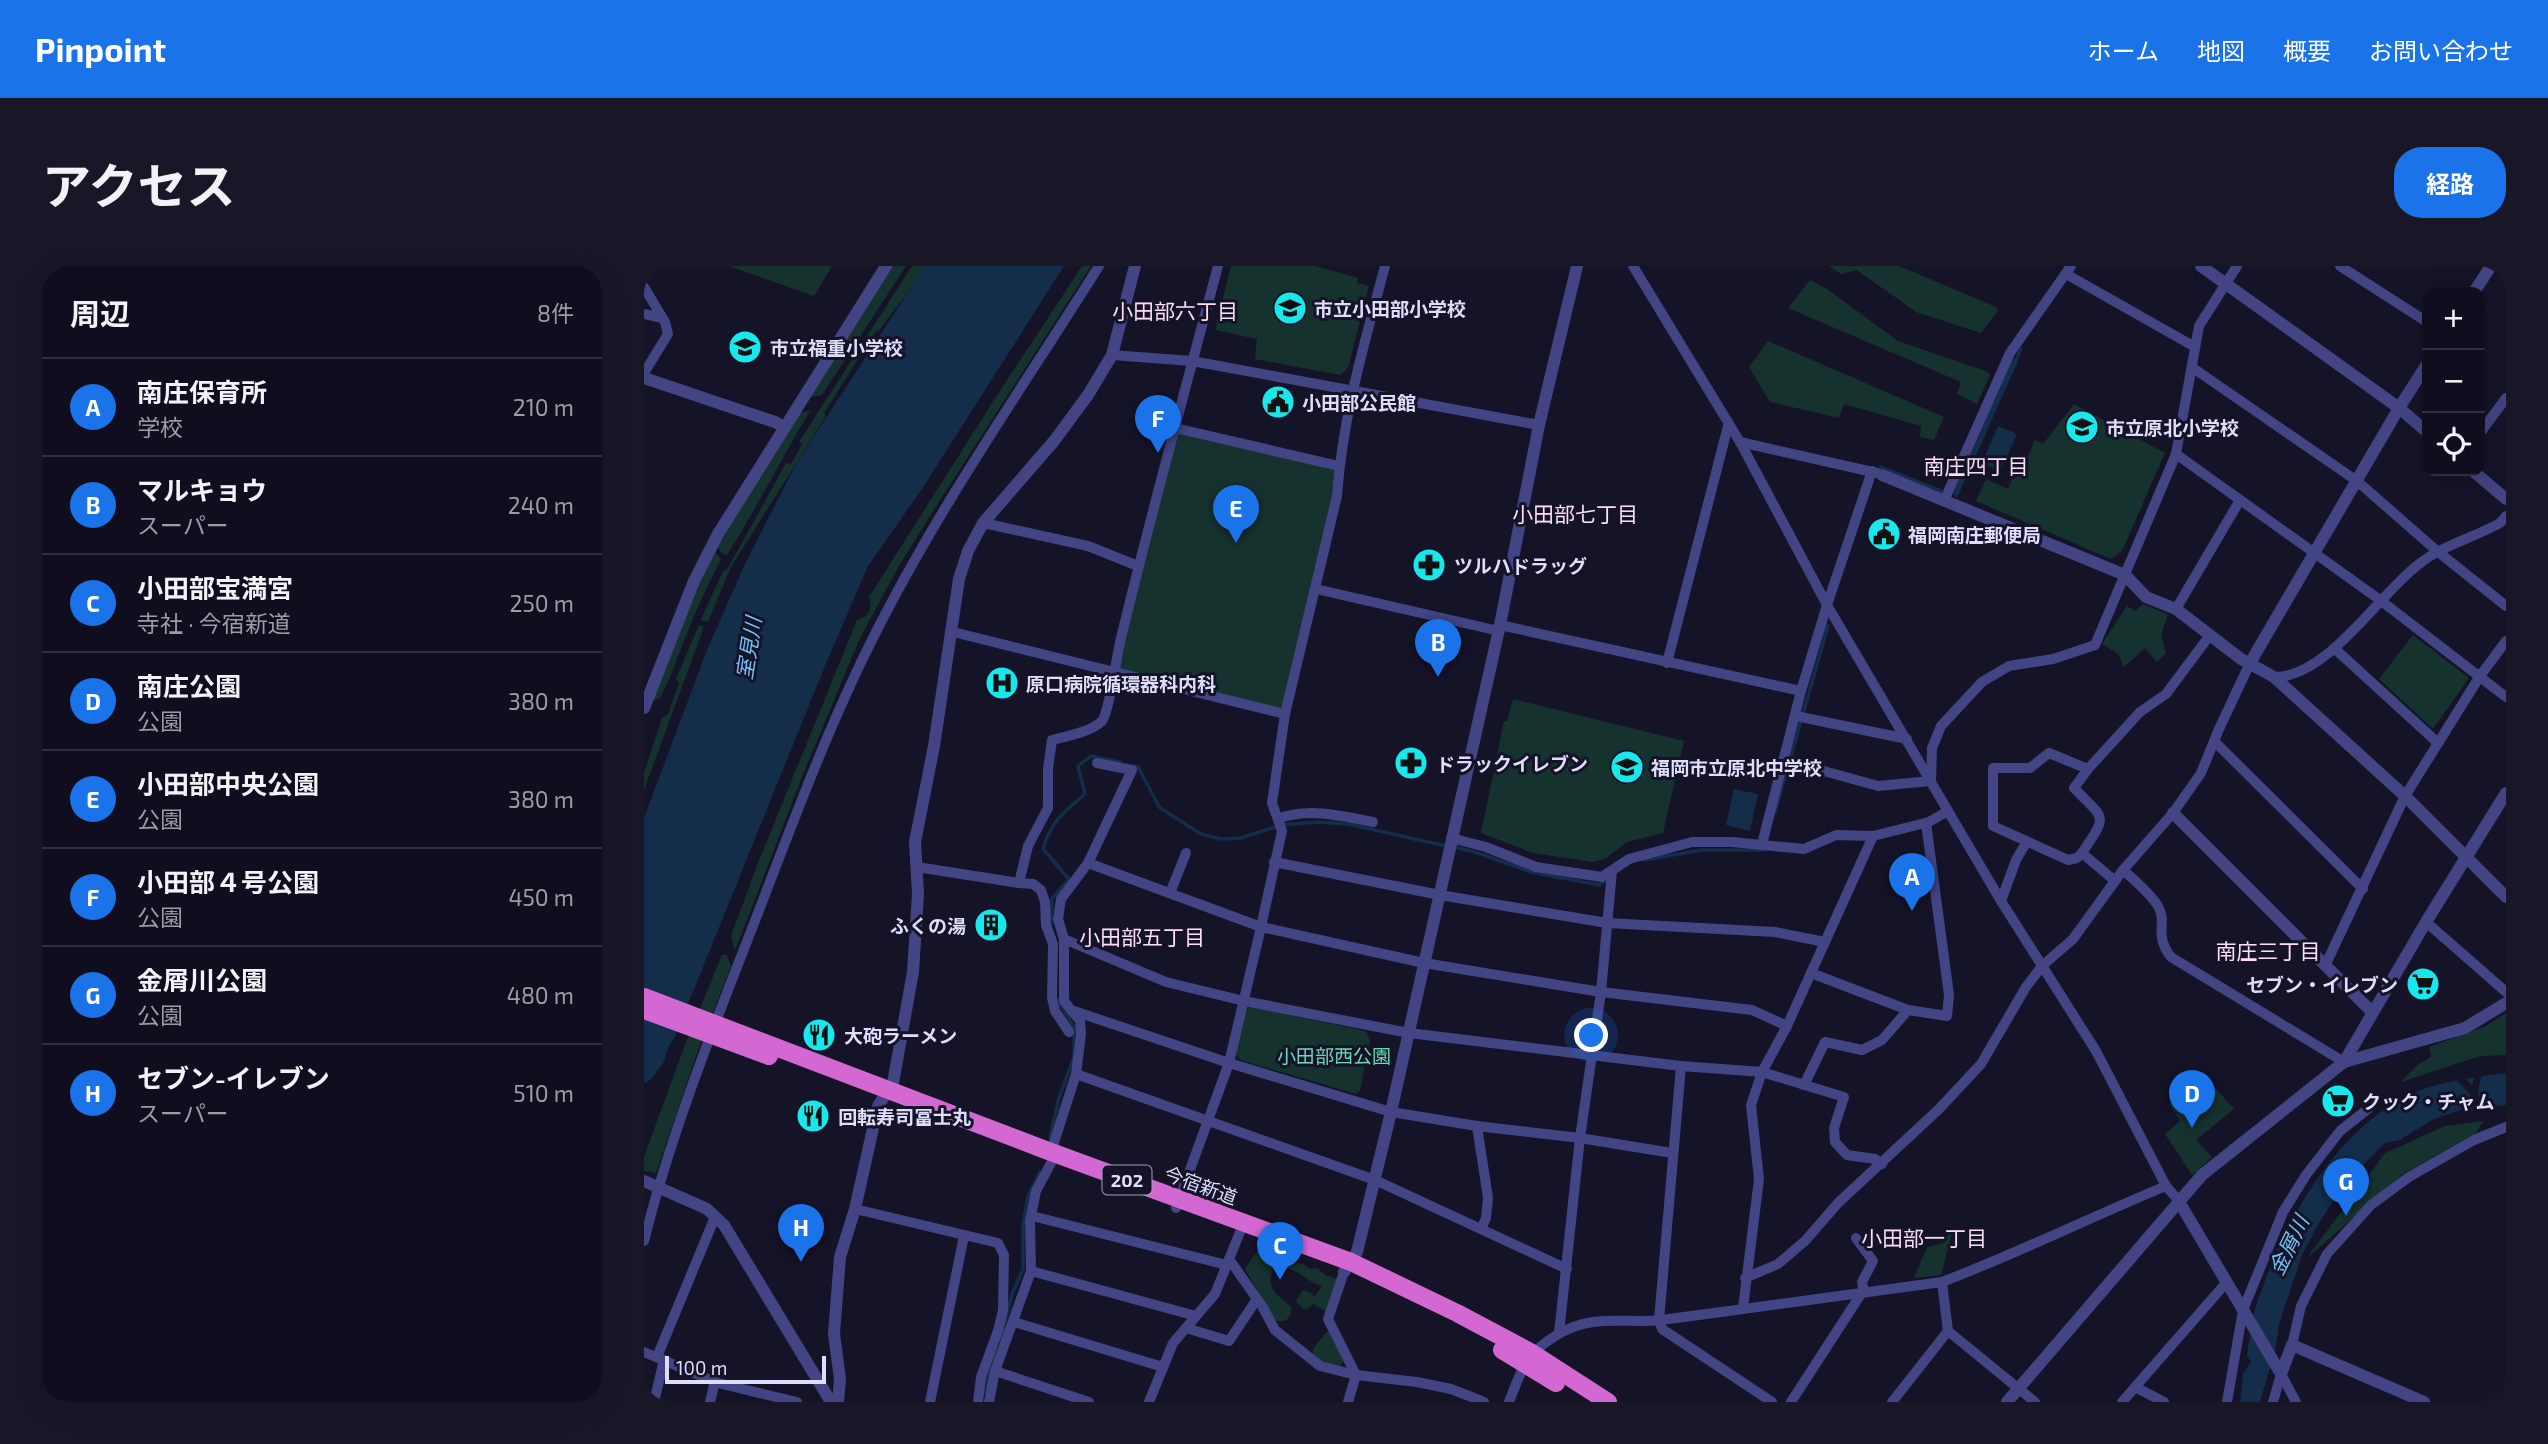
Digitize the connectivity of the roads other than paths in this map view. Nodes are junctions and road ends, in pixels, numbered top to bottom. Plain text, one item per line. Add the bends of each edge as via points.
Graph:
1 (886, 266) edge
2 (1098, 266) edge
3 (1135, 266) edge
4 (1218, 266) edge
5 (1385, 266) edge
6 (1577, 266) edge
7 (1633, 266) edge
8 (2201, 266) edge
9 (2237, 266) edge
10 (2340, 266) edge
11 (2491, 266) edge
12 (2068, 270) edge
13 (2226, 284) junction
14 (644, 287) edge
15 (2477, 287) edge
16 (644, 314) edge
17 (662, 318) junction
18 (2422, 319) edge
19 (2195, 347) junction
20 (1112, 355) junction
21 (1192, 361) junction
22 (2193, 368) junction
23 (2422, 372) edge
24 (644, 375) edge
25 (1351, 391) junction
26 (2506, 398) edge
27 (2399, 408) junction
28 (1539, 425) junction
29 (1728, 426) junction
30 (2485, 426) edge
31 (784, 427) junction
32 (1175, 428) junction
33 (2422, 428) edge
34 (1740, 442) junction
35 (2176, 454) junction
36 (1339, 466) junction
37 (1877, 473) junction
38 (2479, 476) edge
39 (2357, 481) junction
40 (2506, 499) edge
41 (2240, 500) junction
42 (1944, 501) junction
43 (2506, 516) edge
44 (984, 523) junction
45 (2437, 551) junction
46 (2315, 553) junction
47 (1138, 566) junction
48 (2125, 575) junction
49 (1316, 589) junction
50 (2380, 600) junction
51 (1827, 605) junction
52 (2506, 606) edge
53 (2176, 608) junction
54 (1499, 628) junction
55 (953, 632) junction
56 (2210, 635) junction
57 (2506, 641) edge
58 (2334, 648) junction
59 (1667, 663) junction
60 (2250, 663) junction
61 (1113, 673) junction
62 (2480, 676) junction
63 (2274, 677) junction
64 (1801, 691) junction
65 (2506, 697) edge
66 (644, 708) edge
67 (1285, 714) junction
68 (1802, 717) junction
69 (1908, 739) junction
70 (2214, 741) junction
71 (2438, 743) junction
72 (1789, 761) junction
73 (1097, 763) dead end
74 (2088, 769) junction
75 (1931, 781) junction
76 (2506, 793) edge
77 (2405, 796) junction
78 (1948, 811) junction
79 (2173, 813) junction
80 (1278, 819) junction
81 (1373, 822) dead end
82 (1926, 823) junction
83 (1873, 836) junction
84 (2026, 843) junction
85 (1450, 844) junction
86 (1766, 844) junction
87 (1186, 853) dead end
88 (2082, 853) junction
89 (2467, 857) junction
90 (1274, 862) junction
91 (1088, 863) junction
92 (917, 867) junction
93 (2123, 870) junction
94 (1612, 871) junction
95 (2115, 881) junction
96 (1019, 883) junction
97 (2363, 889) junction
98 (1170, 893) junction
99 (1440, 895) junction
100 (2506, 897) edge
101 (2001, 901) junction
102 (2426, 922) junction
103 (1607, 923) junction
104 (1261, 927) junction
105 (1063, 939) junction
106 (1825, 942) junction
107 (1424, 963) junction
108 (2042, 966) junction
109 (2325, 966) junction
110 (1811, 973) junction
111 (1601, 992) junction
112 (2506, 992) edge
113 (644, 997) edge
114 (1244, 1001) junction
115 (2506, 1003) edge
116 (644, 1010) edge
117 (1071, 1010) junction
118 (1908, 1010) junction
119 (2372, 1013) junction
120 (1787, 1026) junction
121 (713, 1030) junction
122 (1069, 1032) dead end
123 (1409, 1033) junction
124 (1592, 1056) junction
125 (2344, 1062) junction
126 (1229, 1063) junction
127 (1681, 1066) junction
128 (1762, 1072) junction
129 (1076, 1074) junction
130 (1804, 1085) junction
131 (886, 1094) junction
132 (2369, 1108) dead end
133 (1391, 1112) junction
134 (1209, 1121) junction
135 (1476, 1126) junction
136 (2506, 1127) edge
137 (1580, 1138) junction
138 (1672, 1153) junction
139 (1051, 1158) junction
140 (1882, 1164) junction
141 (1375, 1180) junction
142 (644, 1181) edge
143 (2166, 1186) junction
144 (657, 1188) junction
145 (2178, 1200) junction
146 (1178, 1203) junction
147 (855, 1209) junction
148 (1032, 1216) junction
149 (715, 1217) junction
150 (1481, 1229) junction
151 (1240, 1232) junction
152 (964, 1236) junction
153 (1856, 1238) dead end
154 (644, 1241) edge
155 (1228, 1262) junction
156 (1347, 1267) junction
157 (1567, 1269) junction
158 (1031, 1271) junction
159 (1745, 1278) junction
160 (1942, 1282) junction
161 (2226, 1283) junction
162 (1863, 1293) junction
163 (1257, 1298) junction
164 (1743, 1308) junction
165 (2243, 1310) junction
166 (1196, 1317) junction
167 (1658, 1320) junction
168 (1014, 1322) junction
169 (1186, 1328) junction
170 (1948, 1331) junction
171 (1559, 1333) junction
172 (2292, 1345) junction
173 (644, 1352) edge
174 (1528, 1358) junction
175 (661, 1359) junction
176 (1163, 1367) junction
177 (995, 1371) junction
178 (2281, 1374) junction
179 (1356, 1375) junction
180 (715, 1381) junction
181 (2135, 1387) junction
182 (2019, 1388) junction
183 (1755, 1390) junction
184 (769, 1399) edge
185 (2421, 1401) edge
186 (654, 1402) edge
187 (710, 1402) edge
188 (797, 1402) edge
189 (831, 1402) edge
190 (838, 1402) edge
191 (930, 1402) edge
192 (978, 1402) edge
193 (989, 1402) edge
194 (1089, 1402) edge
195 (1149, 1402) edge
196 (1348, 1402) edge
197 (1484, 1402) edge
198 (1509, 1402) edge
199 (1587, 1402) edge
200 (1608, 1402) edge
201 (1747, 1402) edge
202 (1772, 1402) edge
203 (1791, 1402) edge
204 (1892, 1402) edge
205 (2007, 1402) edge
206 (2035, 1402) edge
207 (2122, 1402) edge
208 (2164, 1402) edge
209 (2227, 1402) edge
210 (2273, 1402) edge
211 (2296, 1402) edge

1 - 31 street
2 - 121 street via 928,537 870,642 822,748
3 - 20 street
4 - 21 street
5 - 25 street
6 - 28 street
7 - 29 street
8 - 13 street
9 - 13 street
10 - 18 street
11 - 15 street
12 - 19 street via 2077,280
12 - 42 street via 2010,353
13 - 19 street via 2199,326
13 - 27 street
14 - 17 street
16 - 17 street
17 - 24 street via 668,334
19 - 22 street
20 - 21 street
20 - 44 street via 1054,441
21 - 25 street
21 - 32 street
22 - 35 street
22 - 39 street
23 - 27 street
24 - 31 street
25 - 28 street
25 - 36 street
26 - 30 street
27 - 33 street
27 - 39 street
28 - 54 street
29 - 34 street
29 - 59 street
31 - 66 street via 694,581
32 - 36 street
32 - 47 street
34 - 37 street
34 - 51 street
35 - 41 street
35 - 48 street
36 - 49 street via 1337,496
37 - 42 street
37 - 51 street
38 - 40 street
39 - 45 street
39 - 46 street
41 - 46 street
41 - 53 street
42 - 48 street
43 - 45 street via 2484,532
44 - 47 street via 1088,546
44 - 55 street via 959,579
45 - 50 street
45 - 52 street
46 - 50 street
46 - 60 street
47 - 61 street
48 - 53 street via 2146,597
48 - 75 street via 2095,645 2053,659 2009,666 1982,682 1941,726 1932,748
49 - 54 street
49 - 67 street
50 - 58 street
50 - 62 street
51 - 64 street
51 - 69 street
53 - 56 street
54 - 59 street
54 - 85 street
55 - 61 street
55 - 92 street via 915,842
56 - 60 street
56 - 74 street via 2166,694 2140,712
57 - 62 street
58 - 63 street via 2317,663 2286,677
58 - 71 street
59 - 64 street
60 - 63 street
60 - 70 street
61 - 67 street
61 - 96 street via 1102,721 1052,740 1048,808 1028,846
62 - 65 street
62 - 71 street
63 - 77 street
64 - 68 street
67 - 80 street via 1272,803
68 - 69 street
68 - 72 street
69 - 75 street
70 - 79 street via 2202,773
70 - 97 street
71 - 77 street
72 - 75 street via 1878,786
72 - 86 street
73 - 91 street via 1132,770
74 - 84 street via 2049,752 2030,768 1993,768 1993,826
74 - 88 street via 2074,788 2099,814 2101,825
75 - 78 street
76 - 89 street
77 - 89 street
77 - 97 street
78 - 82 street
78 - 101 street
79 - 93 street
79 - 109 street
80 - 81 street via 1292,814 1332,815
80 - 90 street via 1282,831
82 - 83 street
82 - 118 street via 1949,995 1947,1016
83 - 86 street via 1836,835 1804,849
83 - 106 street
84 - 88 street via 2068,860
84 - 101 street
85 - 94 street via 1486,847 1536,867 1602,877
85 - 99 street
86 - 94 street via 1692,842 1629,859
87 - 98 street
88 - 95 street
89 - 100 street
89 - 102 street
90 - 99 street
90 - 104 street
91 - 98 street
91 - 105 street via 1061,899 1058,919
92 - 96 street
92 - 131 street via 913,972 893,1083
93 - 95 street
93 - 125 street via 2158,905 2163,947 2171,957
94 - 103 street
95 - 108 street via 2073,939
96 - 122 street via 1041,890 1053,944 1052,998
97 - 109 street
98 - 104 street
99 - 103 street
99 - 107 street
101 - 108 street
102 - 112 street
102 - 119 street
103 - 106 street via 1775,932
103 - 111 street
104 - 107 street
104 - 114 street
105 - 114 street via 1166,982
105 - 117 street via 1064,1001
106 - 110 street
107 - 111 street
107 - 123 street
108 - 140 street via 1982,1064
108 - 143 street via 2096,1051
109 - 119 street
110 - 118 street
110 - 120 street
111 - 120 street via 1752,1010
111 - 124 street
113 - 121 highway, 今宿新道 / 202
114 - 123 street
114 - 126 street
115 - 125 street via 2465,1028
116 - 121 highway, 今宿新道 / 202
117 - 126 street
117 - 129 street via 1080,1021
118 - 130 street via 1882,1040 1862,1049 1825,1042
119 - 125 street
120 - 128 street
121 - 131 highway, 今宿新道 / 202
121 - 144 street
123 - 124 street
123 - 133 street
124 - 127 street
124 - 137 street
125 - 145 street via 2202,1175
126 - 133 street
126 - 134 street
127 - 128 street
127 - 138 street
128 - 130 street
128 - 159 street via 1751,1105 1759,1179
129 - 134 street
129 - 139 street
130 - 140 street via 1844,1097 1834,1128 1835,1142 1847,1155
131 - 139 highway, 今宿新道 / 202
131 - 147 street via 878,1105
132 - 165 street via 2340,1131 2306,1175 2283,1212
133 - 135 street
133 - 141 street
134 - 141 street
134 - 146 street
135 - 137 street
135 - 150 street via 1488,1198
136 - 172 street via 2409,1177 2371,1205 2327,1254 2301,1306
137 - 138 street
137 - 157 street
138 - 167 street
139 - 146 highway, 今宿新道 / 202
139 - 148 street via 1036,1191
140 - 159 street via 1778,1265
141 - 150 street
141 - 156 street via 1357,1252
142 - 144 street
143 - 145 street
143 - 160 street
144 - 149 street
144 - 154 street
145 - 161 street
145 - 182 street
146 - 151 highway, 今宿新道 / 202
146 - 156 highway, 今宿新道 / 202
147 - 152 street
147 - 190 street via 841,1257 835,1302
148 - 155 street
148 - 158 street
149 - 175 street
149 - 189 street
150 - 157 street
151 - 155 street
151 - 156 highway, 今宿新道 / 202
152 - 191 street
152 - 192 street via 998,1243 1004,1255 1003,1310 981,1377
153 - 162 street via 1873,1261 1862,1282
155 - 163 street
155 - 166 street via 1215,1294
156 - 174 highway, 今宿新道 / 202
156 - 179 street via 1328,1319
157 - 171 street
158 - 166 street
158 - 168 street
159 - 164 street
160 - 162 street
160 - 170 street
161 - 165 street
161 - 181 street
162 - 164 street
162 - 203 street
163 - 169 street via 1229,1341
163 - 179 street via 1275,1330 1320,1366
164 - 167 street
165 - 178 street
165 - 209 street
166 - 169 street
167 - 171 street via 1601,1319
167 - 183 street via 1662,1329
168 - 176 street
168 - 177 street
169 - 176 street via 1173,1343
170 - 182 street
170 - 204 street
171 - 174 street
172 - 178 street
172 - 185 street
173 - 175 street
174 - 198 street
174 - 199 highway, 今宿新道 / 202
174 - 200 highway, 今宿新道 / 202
175 - 180 street
175 - 186 street
176 - 195 street
177 - 193 street
177 - 194 street
178 - 210 street
178 - 211 street
179 - 196 street
179 - 197 street via 1451,1389
180 - 184 street
180 - 187 street
181 - 207 street
181 - 208 street
182 - 205 street
182 - 206 street
183 - 201 street
183 - 202 street
184 - 188 street

